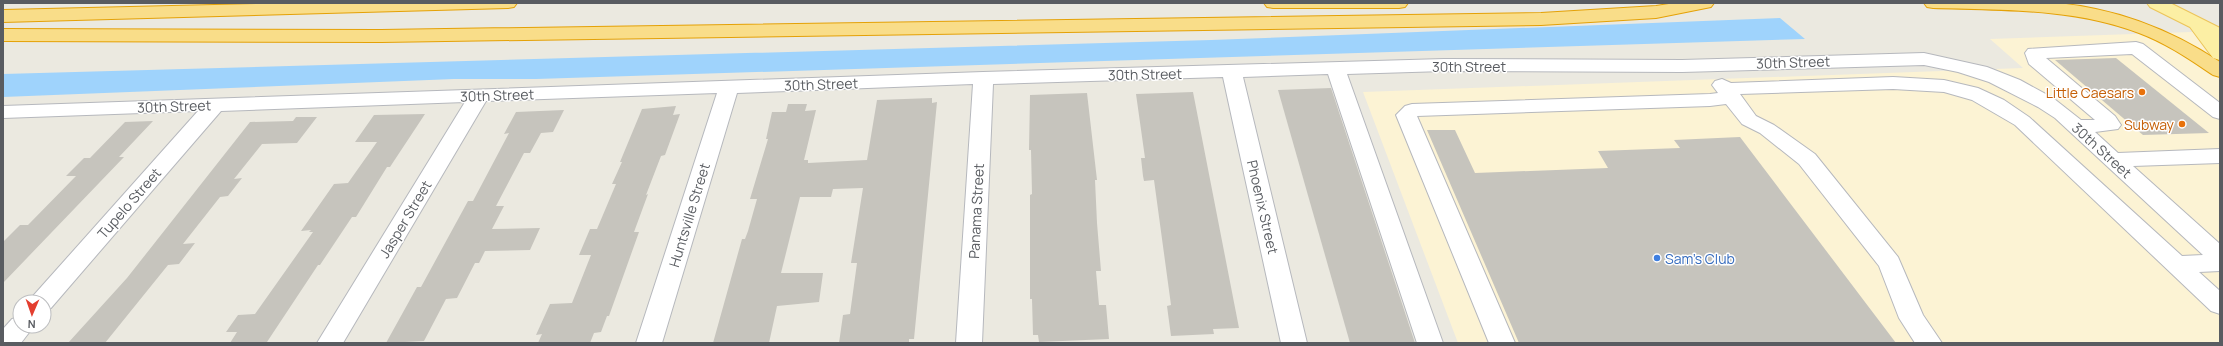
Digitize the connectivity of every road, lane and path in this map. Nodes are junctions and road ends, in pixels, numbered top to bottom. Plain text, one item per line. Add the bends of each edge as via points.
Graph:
1 (508, 3) edge
2 (1273, 3) edge
3 (1399, 3) edge
4 (1705, 3) edge
5 (1933, 3) edge
6 (2081, 3) edge
7 (2156, 3) edge
8 (2179, 3) edge
9 (2040, 7) junction
10 (3, 16) edge
11 (2196, 24) junction
12 (3, 35) edge
13 (2220, 35) edge
14 (2220, 54) edge
15 (1706, 65) junction
16 (1336, 69) junction
17 (2220, 71) edge
18 (1232, 72) junction
19 (983, 78) junction
20 (729, 87) junction
21 (1728, 93) junction
22 (479, 96) junction
23 (216, 104) junction
24 (3, 112) edge
25 (2220, 113) edge
26 (2076, 127) junction
27 (2056, 152) junction
28 (2108, 155) junction
29 (2220, 156) edge
30 (2220, 257) edge
31 (2220, 263) edge
32 (2176, 264) junction
33 (49, 294) edge
34 (2220, 305) edge
35 (14, 334) edge
36 (6, 343) edge
37 (330, 343) edge
38 (649, 343) edge
39 (970, 343) edge
40 (1294, 343) edge
41 (1430, 343) edge
42 (1502, 343) edge
43 (1929, 343) edge

1 - 10 highway
2 - 3 highway
4 - 12 highway via 1656,12 1541,19 381,36
5 - 9 highway
6 - 9 highway
7 - 11 main road
8 - 11 main road
9 - 17 highway via 2099,16 2145,30 2173,42
11 - 13 main road
11 - 14 main road
15 - 16 street, 30th Street via 1444,65
15 - 21 street
15 - 26 street, 30th Street via 1924,59 1962,65 2008,81 2037,96
16 - 18 street, 30th Street
16 - 41 street
18 - 19 street, 30th Street
18 - 40 street, Phoenix Street
19 - 20 street, 30th Street
19 - 39 street, Panama Street
20 - 22 street, 30th Street
20 - 38 street, Huntsville Street
21 - 27 street via 1866,82 1952,87 1999,104
21 - 42 street via 1710,100 1412,110 1406,115
21 - 43 street via 1749,120 1767,129 1807,159 1890,263 1912,318
22 - 23 street, 30th Street
22 - 37 street, Jasper Street
23 - 24 street, 30th Street
23 - 33 street, Tupelo Street
25 - 26 street via 2136,48 2035,53 2036,60 2111,125
26 - 28 street, 30th Street
27 - 28 street
27 - 32 street
28 - 29 street
28 - 30 street, 30th Street
31 - 32 street
32 - 34 street
35 - 36 street

